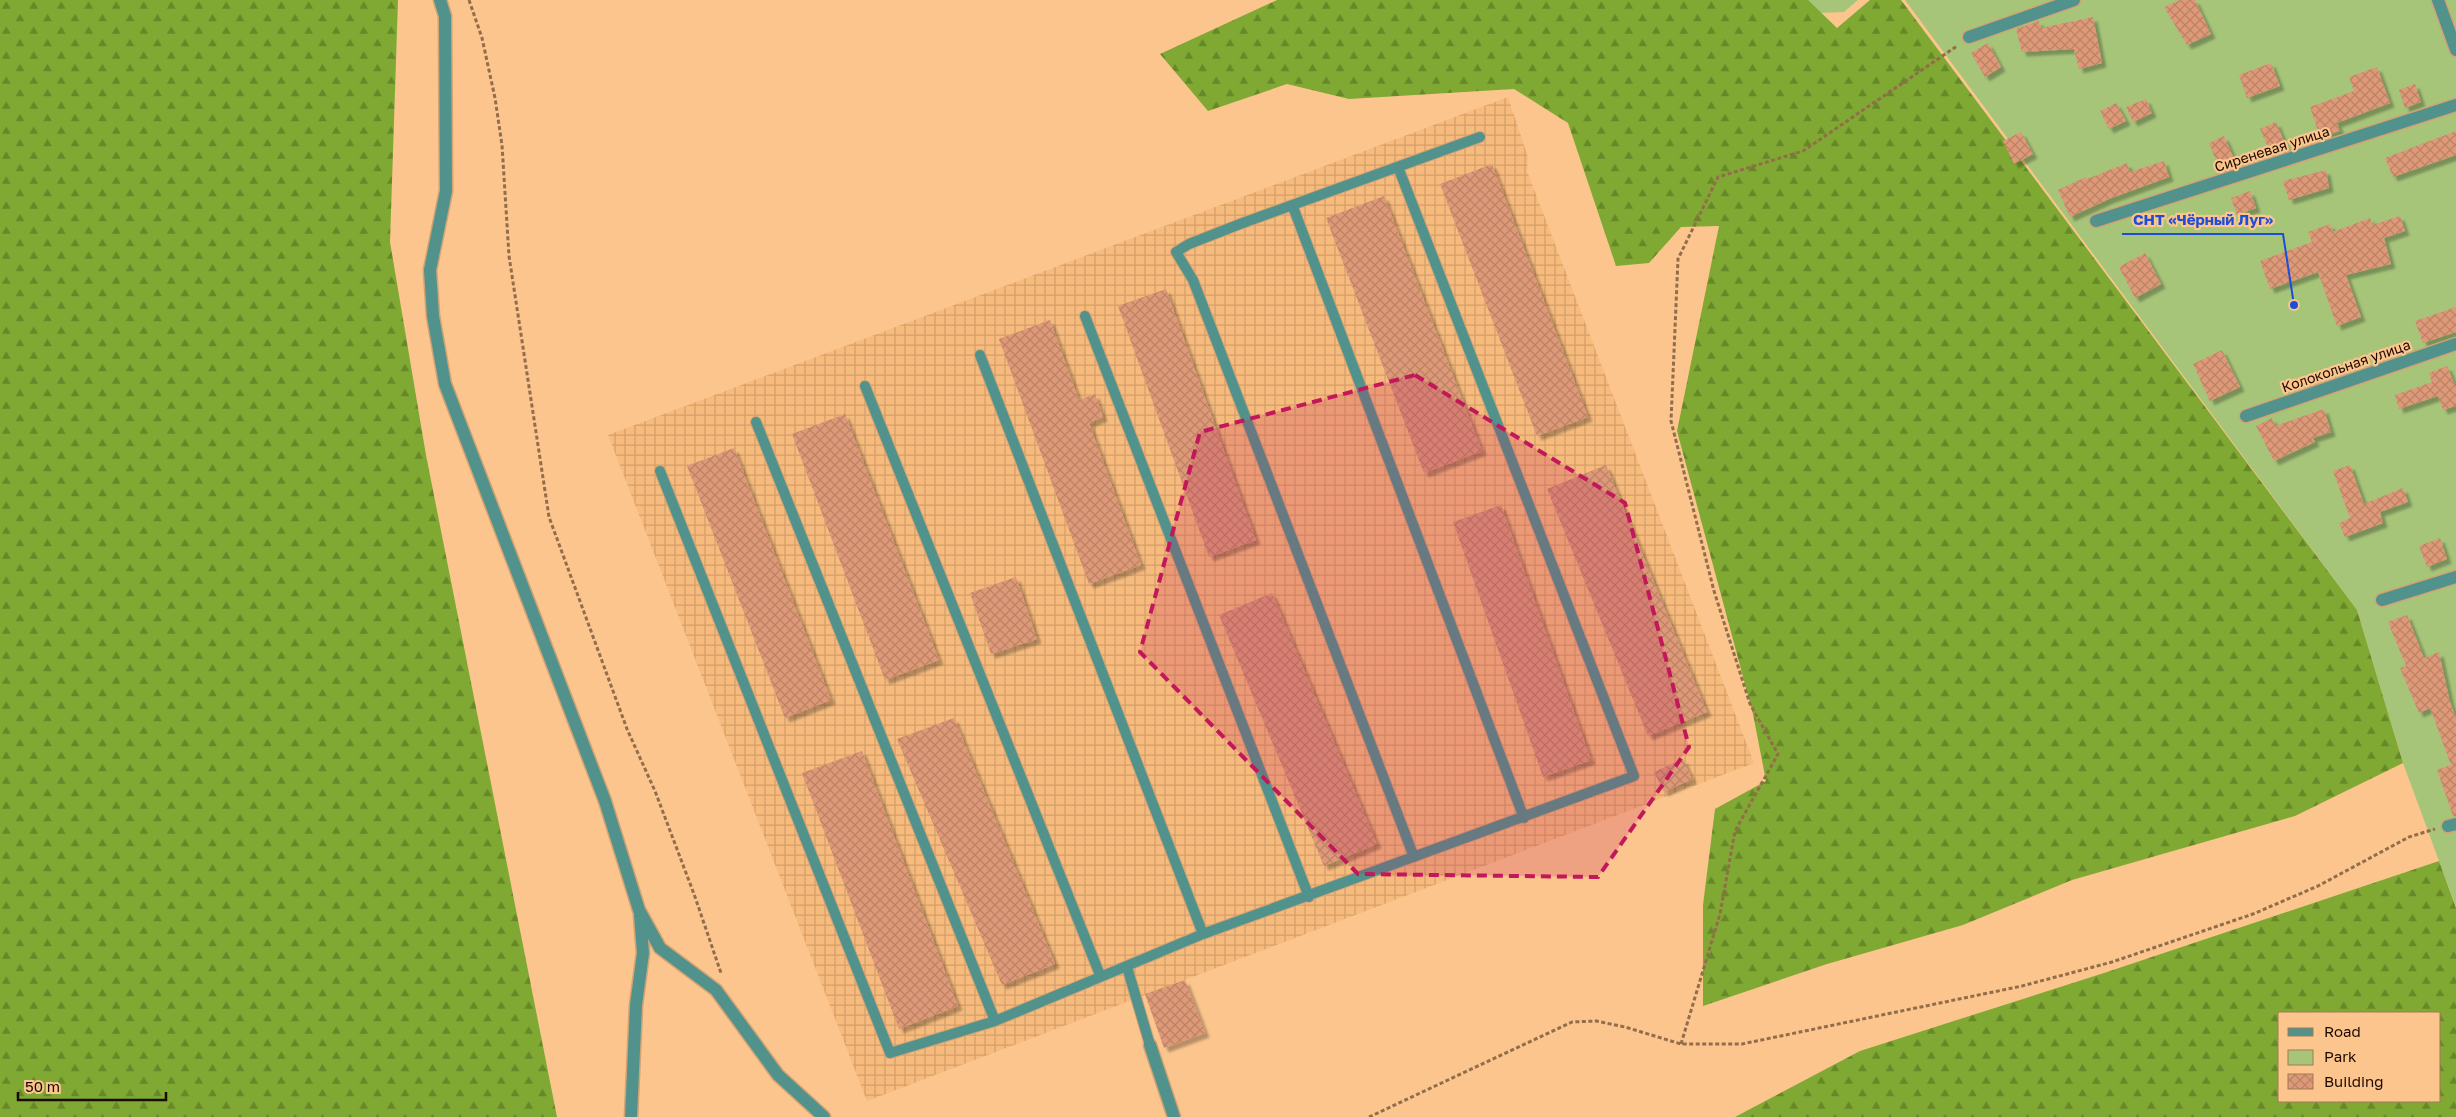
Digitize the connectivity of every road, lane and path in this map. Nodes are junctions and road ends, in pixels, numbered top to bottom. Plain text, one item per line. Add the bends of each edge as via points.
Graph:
1 (440, 0) edge
2 (469, 0) edge
3 (2074, 0) edge
4 (2438, 0) edge
5 (1970, 37) joint
6 (2456, 50) edge
7 (2456, 105) edge
8 (1480, 137) dead end
9 (1398, 167) junction
10 (1293, 207) junction
11 (2096, 221) dead end
12 (1085, 316) dead end
13 (2456, 344) edge
14 (980, 355) dead end
15 (865, 386) dead end
16 (2246, 416) dead end
17 (756, 422) dead end
18 (660, 471) dead end
19 (2456, 577) edge
20 (2382, 600) dead end
21 (1524, 818) junction
22 (2452, 824) edge
23 (1414, 857) junction
24 (1309, 897) junction
25 (639, 910) junction
26 (1203, 934) junction
27 (1127, 967) junction
28 (722, 974) dead end
29 (1100, 975) junction
30 (995, 1020) junction
31 (1681, 1044) junction
32 (1150, 1045) joint
33 (631, 1117) edge
34 (824, 1117) edge
35 (1174, 1117) edge
36 (1369, 1117) edge

1 - 25 street via 445,16 446,191 430,270 433,316 445,384 604,802
2 - 28 path via 482,38 495,98 502,145 509,256 549,517 627,729 691,885
3 - 5 street
4 - 6 street
5 - 31 path via 1803,151 1718,177 1678,259 1670,421 1714,591 1750,704 1778,754 1735,831 1720,914
7 - 11 street, Сиреневая улица
8 - 9 lane
9 - 10 lane
9 - 21 lane via 1634,776
10 - 21 lane
10 - 23 lane via 1240,224 1176,252 1193,280
12 - 24 lane
13 - 16 street, Колокольная улица
14 - 26 lane
15 - 29 lane
17 - 30 lane
18 - 30 lane via 890,1053
19 - 20 street
21 - 23 lane
22 - 31 path via 2409,836 2318,886 2253,914 2112,962 2022,986 1742,1044
23 - 24 lane
24 - 26 lane
25 - 33 street via 643,953 636,1005
25 - 34 street via 660,948 716,990 778,1075
26 - 27 lane
27 - 29 lane
27 - 32 lane
29 - 30 lane
31 - 36 path via 1596,1021 1572,1022
32 - 35 street

